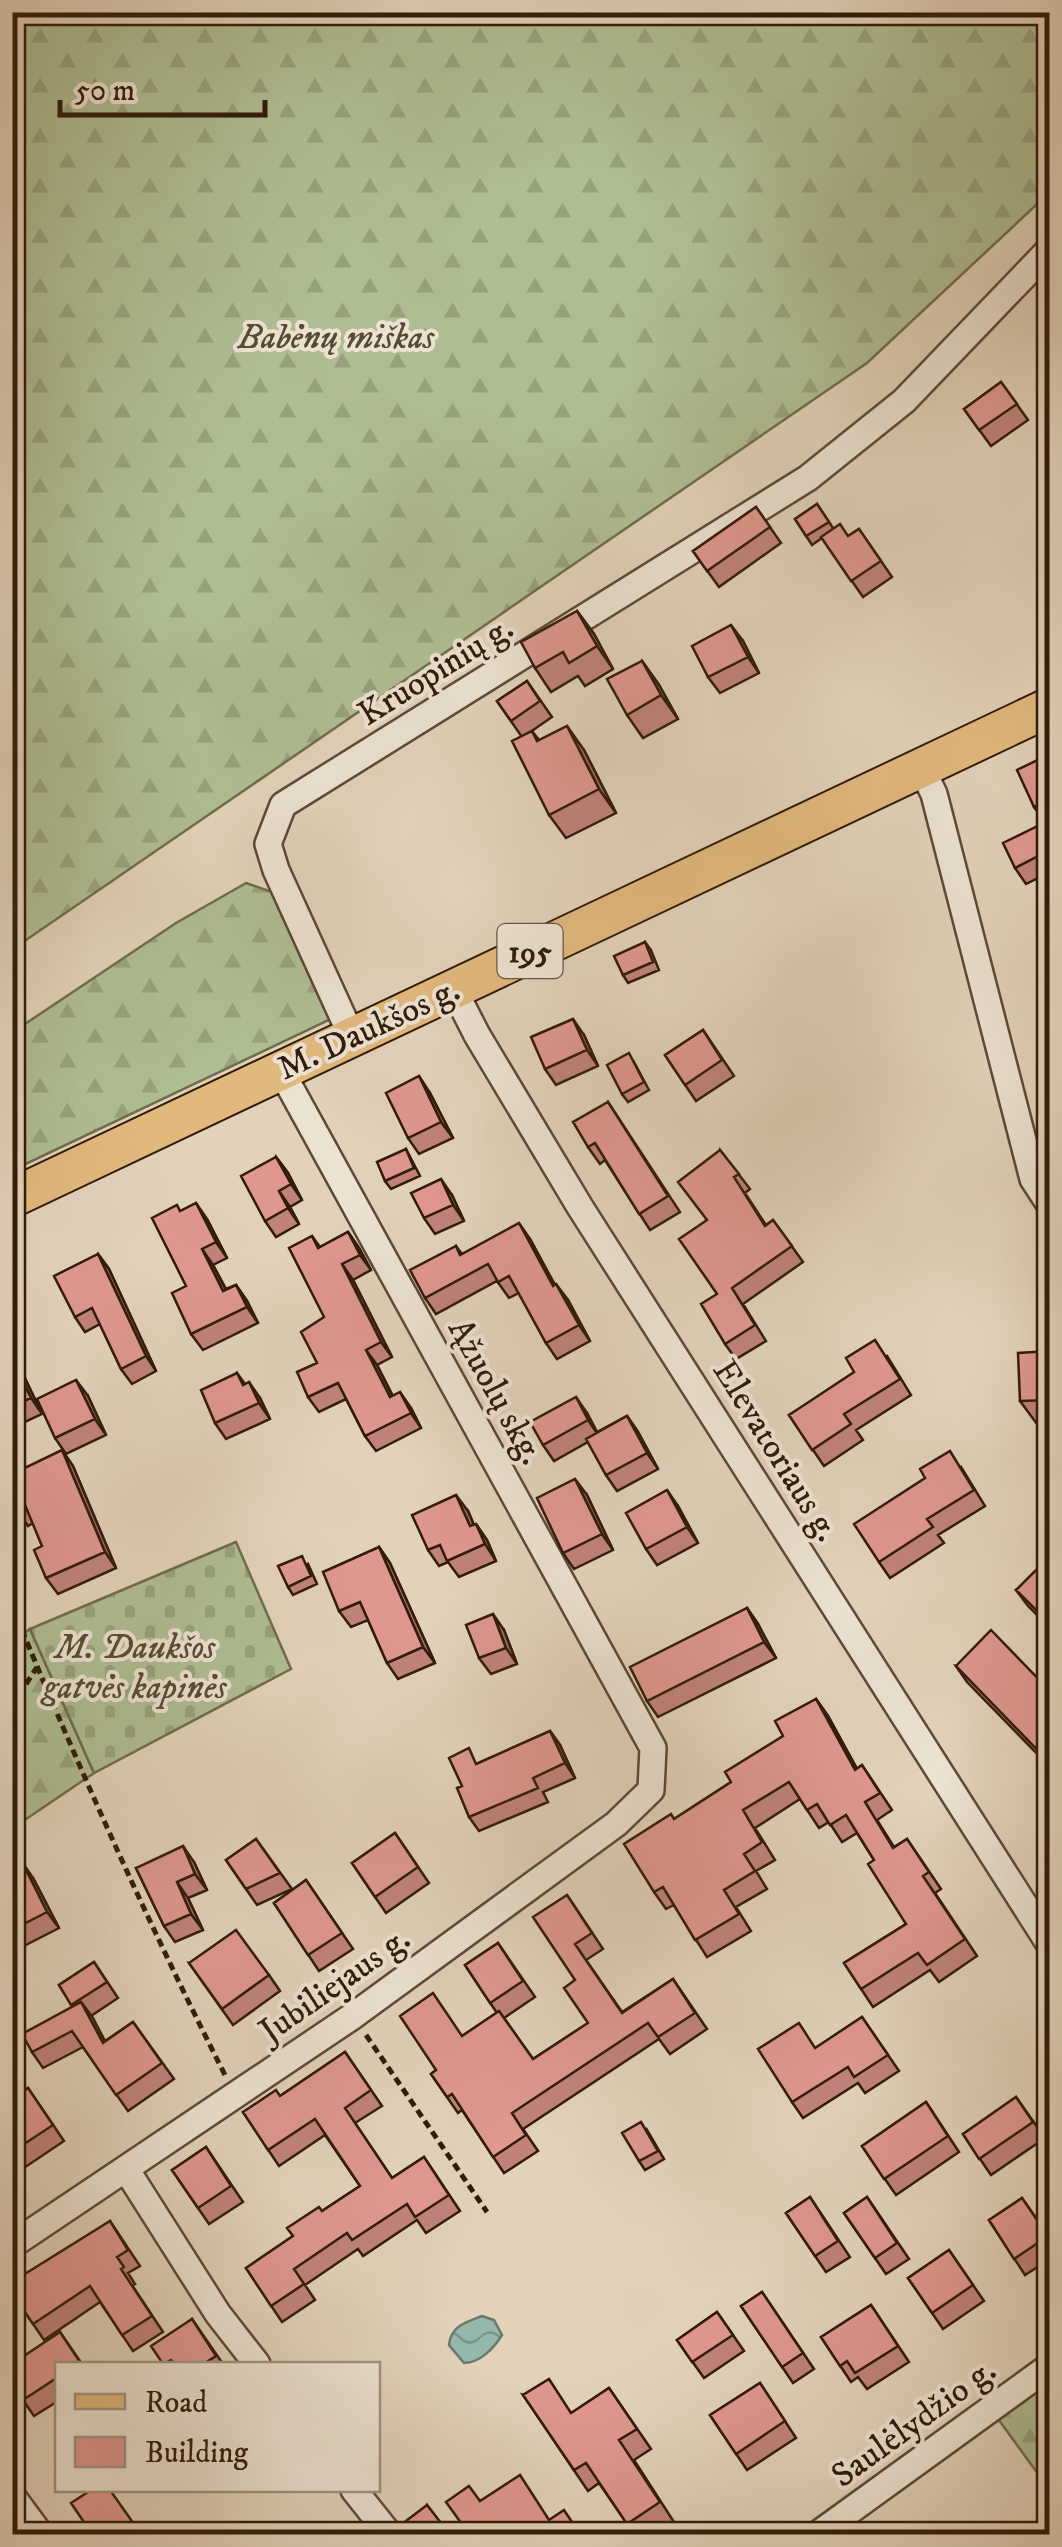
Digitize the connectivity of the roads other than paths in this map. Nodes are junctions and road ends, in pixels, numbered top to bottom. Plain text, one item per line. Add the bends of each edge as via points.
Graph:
1 (1050, 249) edge
2 (1050, 707) edge
3 (920, 767) junction
4 (453, 988) junction
5 (352, 1037) junction
6 (280, 1069) junction
7 (12, 1198) edge
8 (1050, 1205) edge
9 (653, 1748) joint
10 (1050, 1945) edge
11 (126, 2169) junction
12 (12, 2246) edge
13 (255, 2362) edge
14 (1050, 2366) edge
15 (356, 2492) edge
16 (12, 2496) edge
17 (40, 2534) edge
18 (389, 2534) edge
19 (818, 2534) edge

1 - 5 street, Kruopinių g. via 904,401 808,478 283,805 268,844
2 - 3 main road, M. Daukšos g. / 195
3 - 4 main road, M. Daukšos g. / 195
3 - 8 street via 934,794 1033,1179
4 - 5 main road, M. Daukšos g. / 195
4 - 10 street, Elevatoriaus g. via 591,1224
5 - 6 main road, M. Daukšos g. / 195
6 - 7 main road, M. Daukšos g. / 195
6 - 9 street, Ąžuolų skg.
9 - 11 street, Jubiliejaus g. via 651,1790 616,1824 353,2016
11 - 12 street, Jubiliejaus g.
11 - 13 street
14 - 19 street, Saulėlydžio g.
15 - 18 street
16 - 17 street

